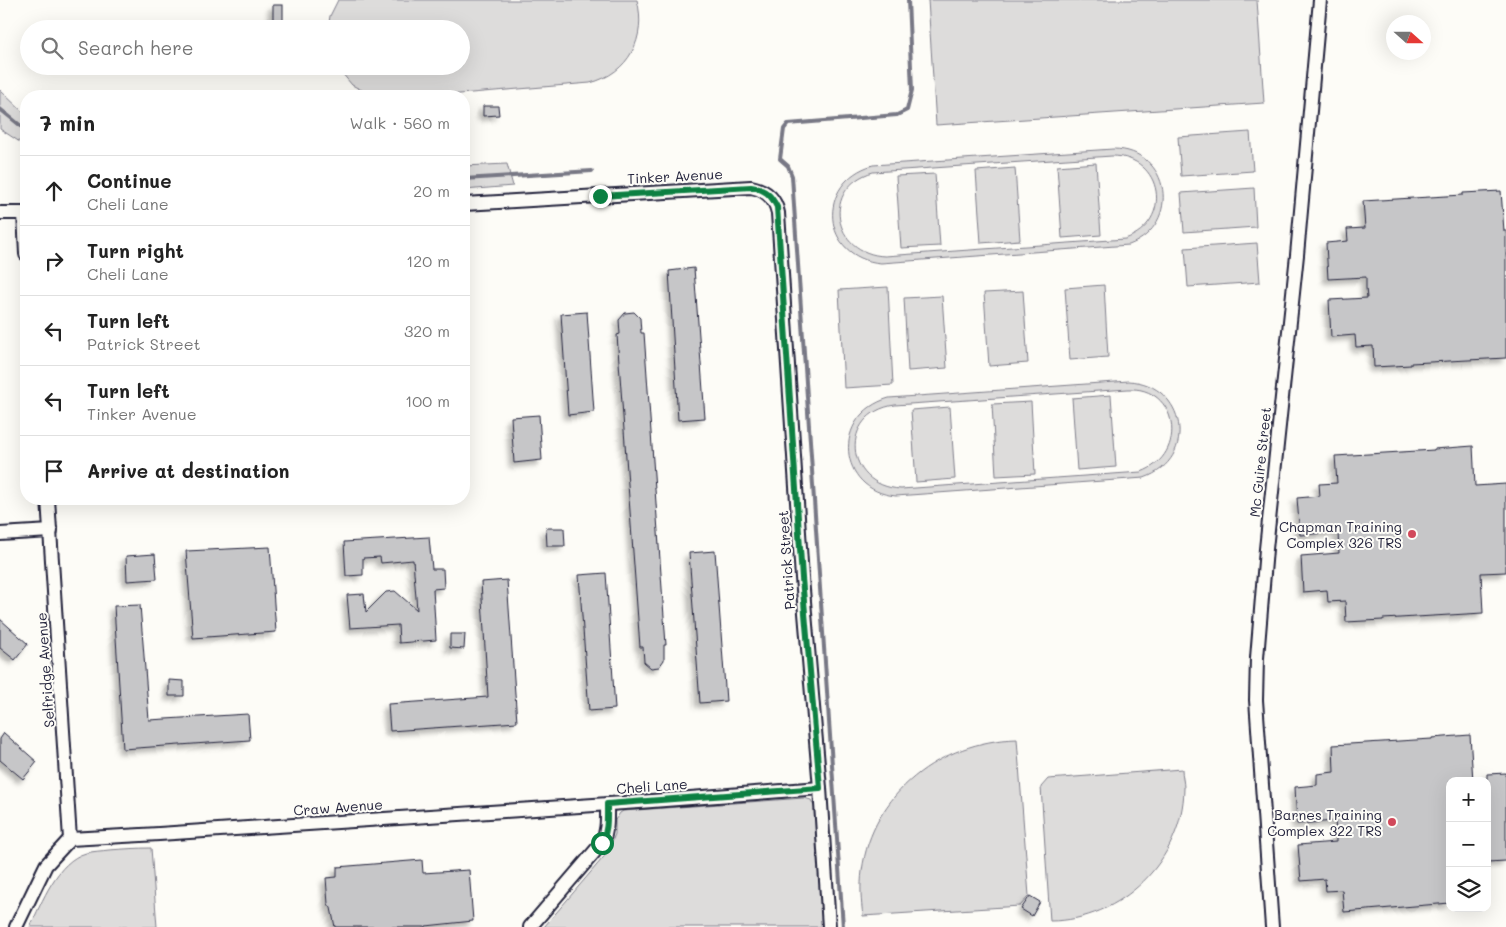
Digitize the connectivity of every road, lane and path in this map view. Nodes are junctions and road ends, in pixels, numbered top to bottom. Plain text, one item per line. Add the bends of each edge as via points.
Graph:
1 (1320, 0) edge
2 (767, 193) joint
3 (470, 204) edge
4 (0, 213) edge
5 (20, 214) edge
6 (49, 505) edge
7 (51, 531) junction
8 (0, 534) edge
9 (820, 788) junction
10 (607, 804) junction
11 (70, 839) junction
12 (16, 927) edge
13 (530, 927) edge
14 (829, 927) edge
15 (1272, 927) edge

1 - 15 street, Mc Guire Street via 1257,658 1256,700
2 - 3 street, Tinker Avenue via 751,187
2 - 9 street, Patrick Street via 778,213 802,578
4 - 5 street
6 - 7 street, Selfridge Avenue
7 - 8 street
7 - 11 street, Selfridge Avenue
9 - 10 street, Cheli Lane
9 - 14 street, Patrick Street
10 - 11 street, Craw Avenue
10 - 13 street, Cheli Lane via 608,826 602,843
11 - 12 street via 46,865

